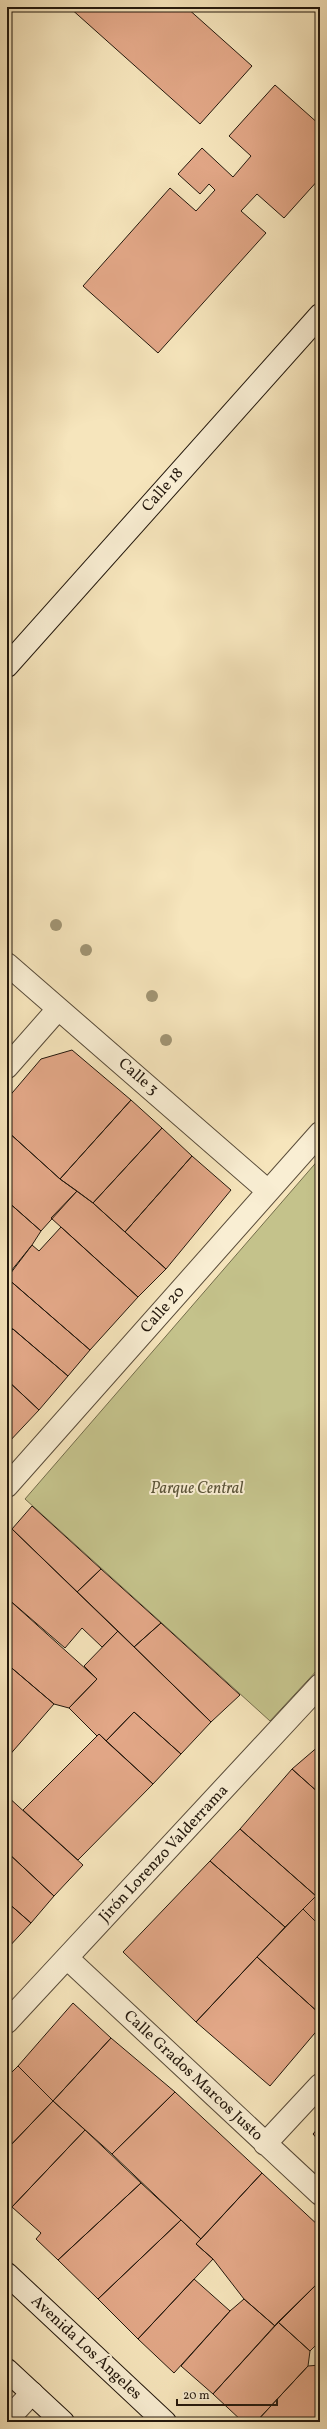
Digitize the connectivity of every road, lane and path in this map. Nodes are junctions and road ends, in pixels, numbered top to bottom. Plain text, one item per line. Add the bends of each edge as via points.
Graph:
1 (320, 315) edge
2 (7, 666) edge
3 (7, 964) edge
4 (58, 1009) junction
5 (7, 1067) edge
6 (320, 1133) edge
7 (268, 1191) junction
8 (7, 1486) edge
9 (320, 1685) edge
10 (67, 1958) junction
11 (7, 2022) edge
12 (320, 2085) edge
13 (265, 2144) junction
14 (320, 2194) edge
15 (7, 2274) edge
16 (7, 2370) edge
17 (32, 2393) junction
18 (7, 2420) edge
19 (63, 2422) edge
20 (165, 2422) edge

1 - 2 street, Calle 18
3 - 4 street, Calle 3
4 - 5 street
4 - 7 street, Calle 3
6 - 7 street, Calle 20
7 - 8 street, Calle 20
9 - 10 street, Jirón Lorenzo Valderrama
10 - 11 street, Jirón Lorenzo Valderrama
10 - 13 street, Calle Grados Marcos Justo
12 - 13 street
13 - 14 street, Calle Grados Marcos Justo
15 - 20 street, Avenida Los Ángeles
16 - 17 street
17 - 18 street
17 - 19 street

